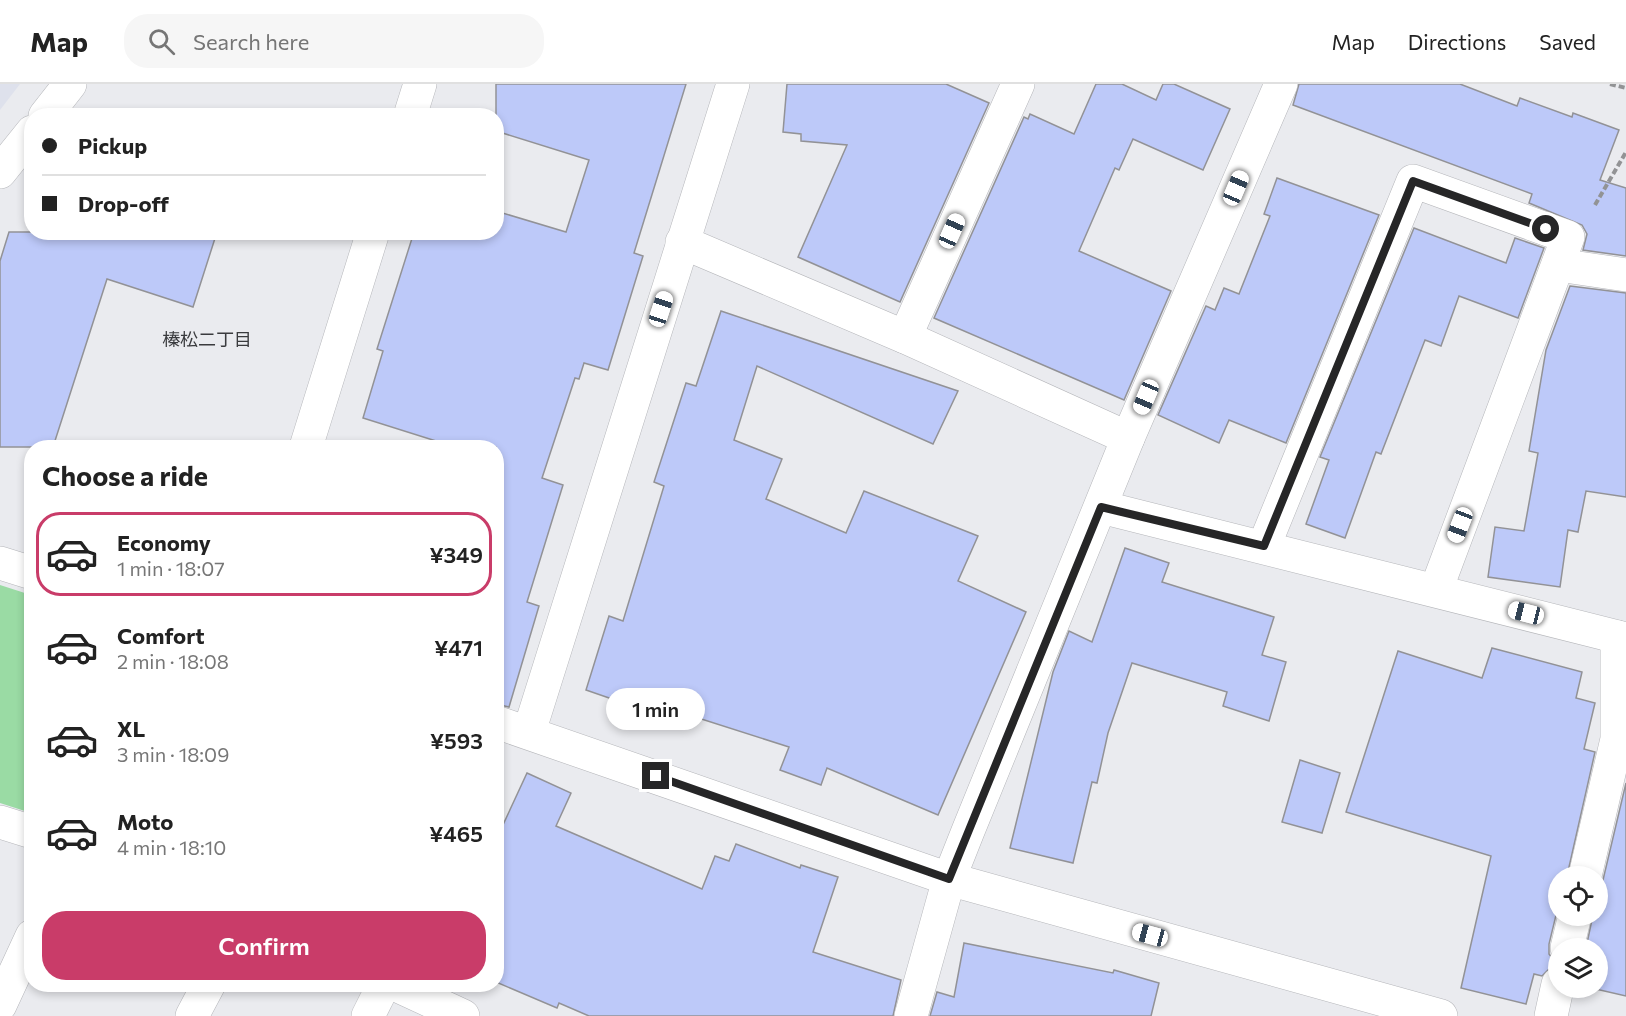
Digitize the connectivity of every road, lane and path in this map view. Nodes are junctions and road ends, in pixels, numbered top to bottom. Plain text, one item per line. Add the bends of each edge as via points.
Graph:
1 (70, 84) edge
2 (420, 84) edge
3 (733, 84) edge
4 (1018, 84) edge
5 (1281, 84) edge
6 (1610, 84) edge
7 (1626, 88) edge
8 (51, 108) edge
9 (412, 108) edge
10 (24, 142) edge
11 (1626, 152) edge
12 (0, 172) edge
13 (371, 240) edge
14 (682, 242) junction
15 (1563, 251) junction
16 (1626, 275) edge
17 (905, 336) junction
18 (1128, 438) junction
19 (308, 440) edge
20 (1101, 507) junction
21 (1264, 546) junction
22 (0, 563) edge
23 (24, 570) edge
24 (1436, 590) junction
25 (1621, 638) edge
26 (504, 724) edge
27 (529, 732) junction
28 (0, 822) edge
29 (24, 830) edge
30 (1587, 866) edge
31 (949, 879) junction
32 (24, 953) edge
33 (204, 992) edge
34 (380, 992) edge
35 (411, 992) edge
36 (1555, 998) edge
37 (0, 1005) edge
38 (192, 1016) edge
39 (368, 1016) edge
40 (463, 1016) edge
41 (911, 1016) edge
42 (1442, 1016) edge
43 (1551, 1016) edge

1 - 8 street
2 - 9 street
3 - 14 street
4 - 17 street
5 - 18 street
6 - 7 path
10 - 12 street
11 - 15 path via 1584,227
13 - 19 street
14 - 17 street
14 - 27 street
15 - 16 street
15 - 21 street via 1413,181
15 - 24 street
17 - 18 street
18 - 20 street
20 - 21 street
20 - 31 street
21 - 24 street
22 - 23 street
24 - 25 street
25 - 30 street via 1617,739
26 - 27 street
27 - 31 street
28 - 29 street
31 - 41 street
31 - 42 street
32 - 37 street
33 - 38 street
34 - 39 street
35 - 40 street
36 - 43 street

